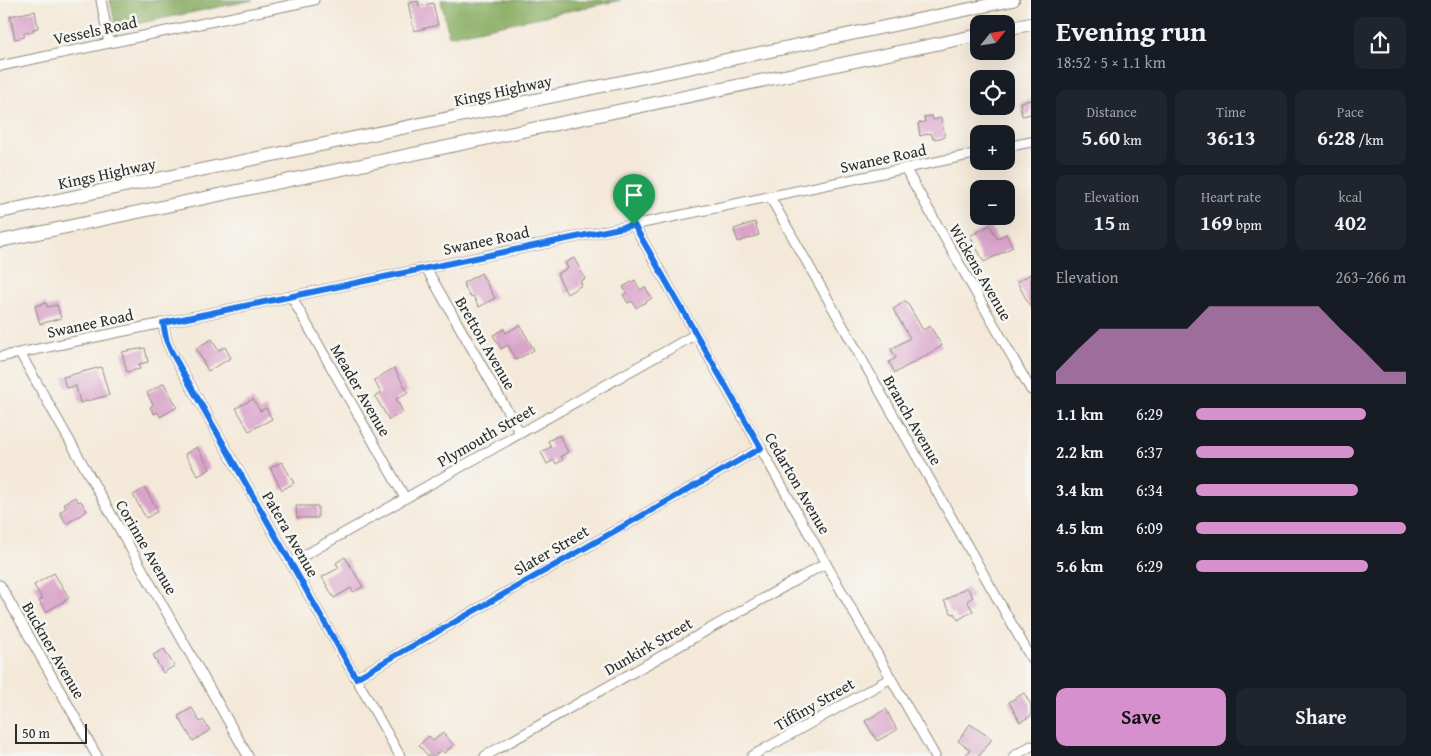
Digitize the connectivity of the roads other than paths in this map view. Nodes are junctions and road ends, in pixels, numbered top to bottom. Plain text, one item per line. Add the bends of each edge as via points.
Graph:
1 (101, 0) edge
2 (314, 0) edge
3 (1013, 0) edge
4 (1031, 24) edge
5 (1015, 27) edge
6 (970, 37) edge
7 (109, 43) junction
8 (0, 66) edge
9 (1031, 142) edge
10 (1015, 145) edge
11 (970, 155) edge
12 (905, 168) junction
13 (770, 197) junction
14 (0, 212) edge
15 (634, 225) junction
16 (0, 241) edge
17 (426, 268) junction
18 (291, 296) junction
19 (163, 323) junction
20 (696, 334) junction
21 (20, 353) junction
22 (0, 357) edge
23 (1031, 390) edge
24 (520, 433) junction
25 (761, 448) junction
26 (405, 498) junction
27 (290, 563) junction
28 (826, 563) junction
29 (0, 585) edge
30 (1031, 658) edge
31 (356, 678) junction
32 (891, 678) junction
33 (1031, 746) edge
34 (97, 756) edge
35 (248, 756) edge
36 (400, 756) edge
37 (485, 756) edge
38 (752, 756) edge
39 (935, 756) edge
40 (1015, 756) edge

1 - 7 street
2 - 7 street, Vessels Road
3 - 14 main road, Kings Highway
4 - 5 main road
6 - 16 main road
7 - 8 street, Vessels Road
9 - 10 street
11 - 12 street, Swanee Road
12 - 13 street, Swanee Road
12 - 23 street, Wickens Avenue
13 - 15 street, Swanee Road
13 - 30 street, Branch Avenue
15 - 17 street, Swanee Road
15 - 20 street, Cedarton Avenue
17 - 18 street, Swanee Road
17 - 24 street, Bretton Avenue
18 - 19 street, Swanee Road
18 - 26 street, Meader Avenue
19 - 21 street, Swanee Road
19 - 27 street, Patera Avenue via 172,353
20 - 24 street, Plymouth Street
20 - 25 street, Cedarton Avenue
21 - 22 street, Swanee Road
21 - 35 street, Corinne Avenue
24 - 26 street, Plymouth Street
25 - 28 street, Cedarton Avenue
25 - 31 street, Slater Street
26 - 27 street, Plymouth Street
27 - 31 street, Patera Avenue
28 - 32 street, Cedarton Avenue
28 - 37 street, Dunkirk Street
29 - 34 street, Buckner Avenue
31 - 36 street, Patera Avenue
32 - 38 street, Tiffiny Street
32 - 39 street, Cedarton Avenue
33 - 40 street

